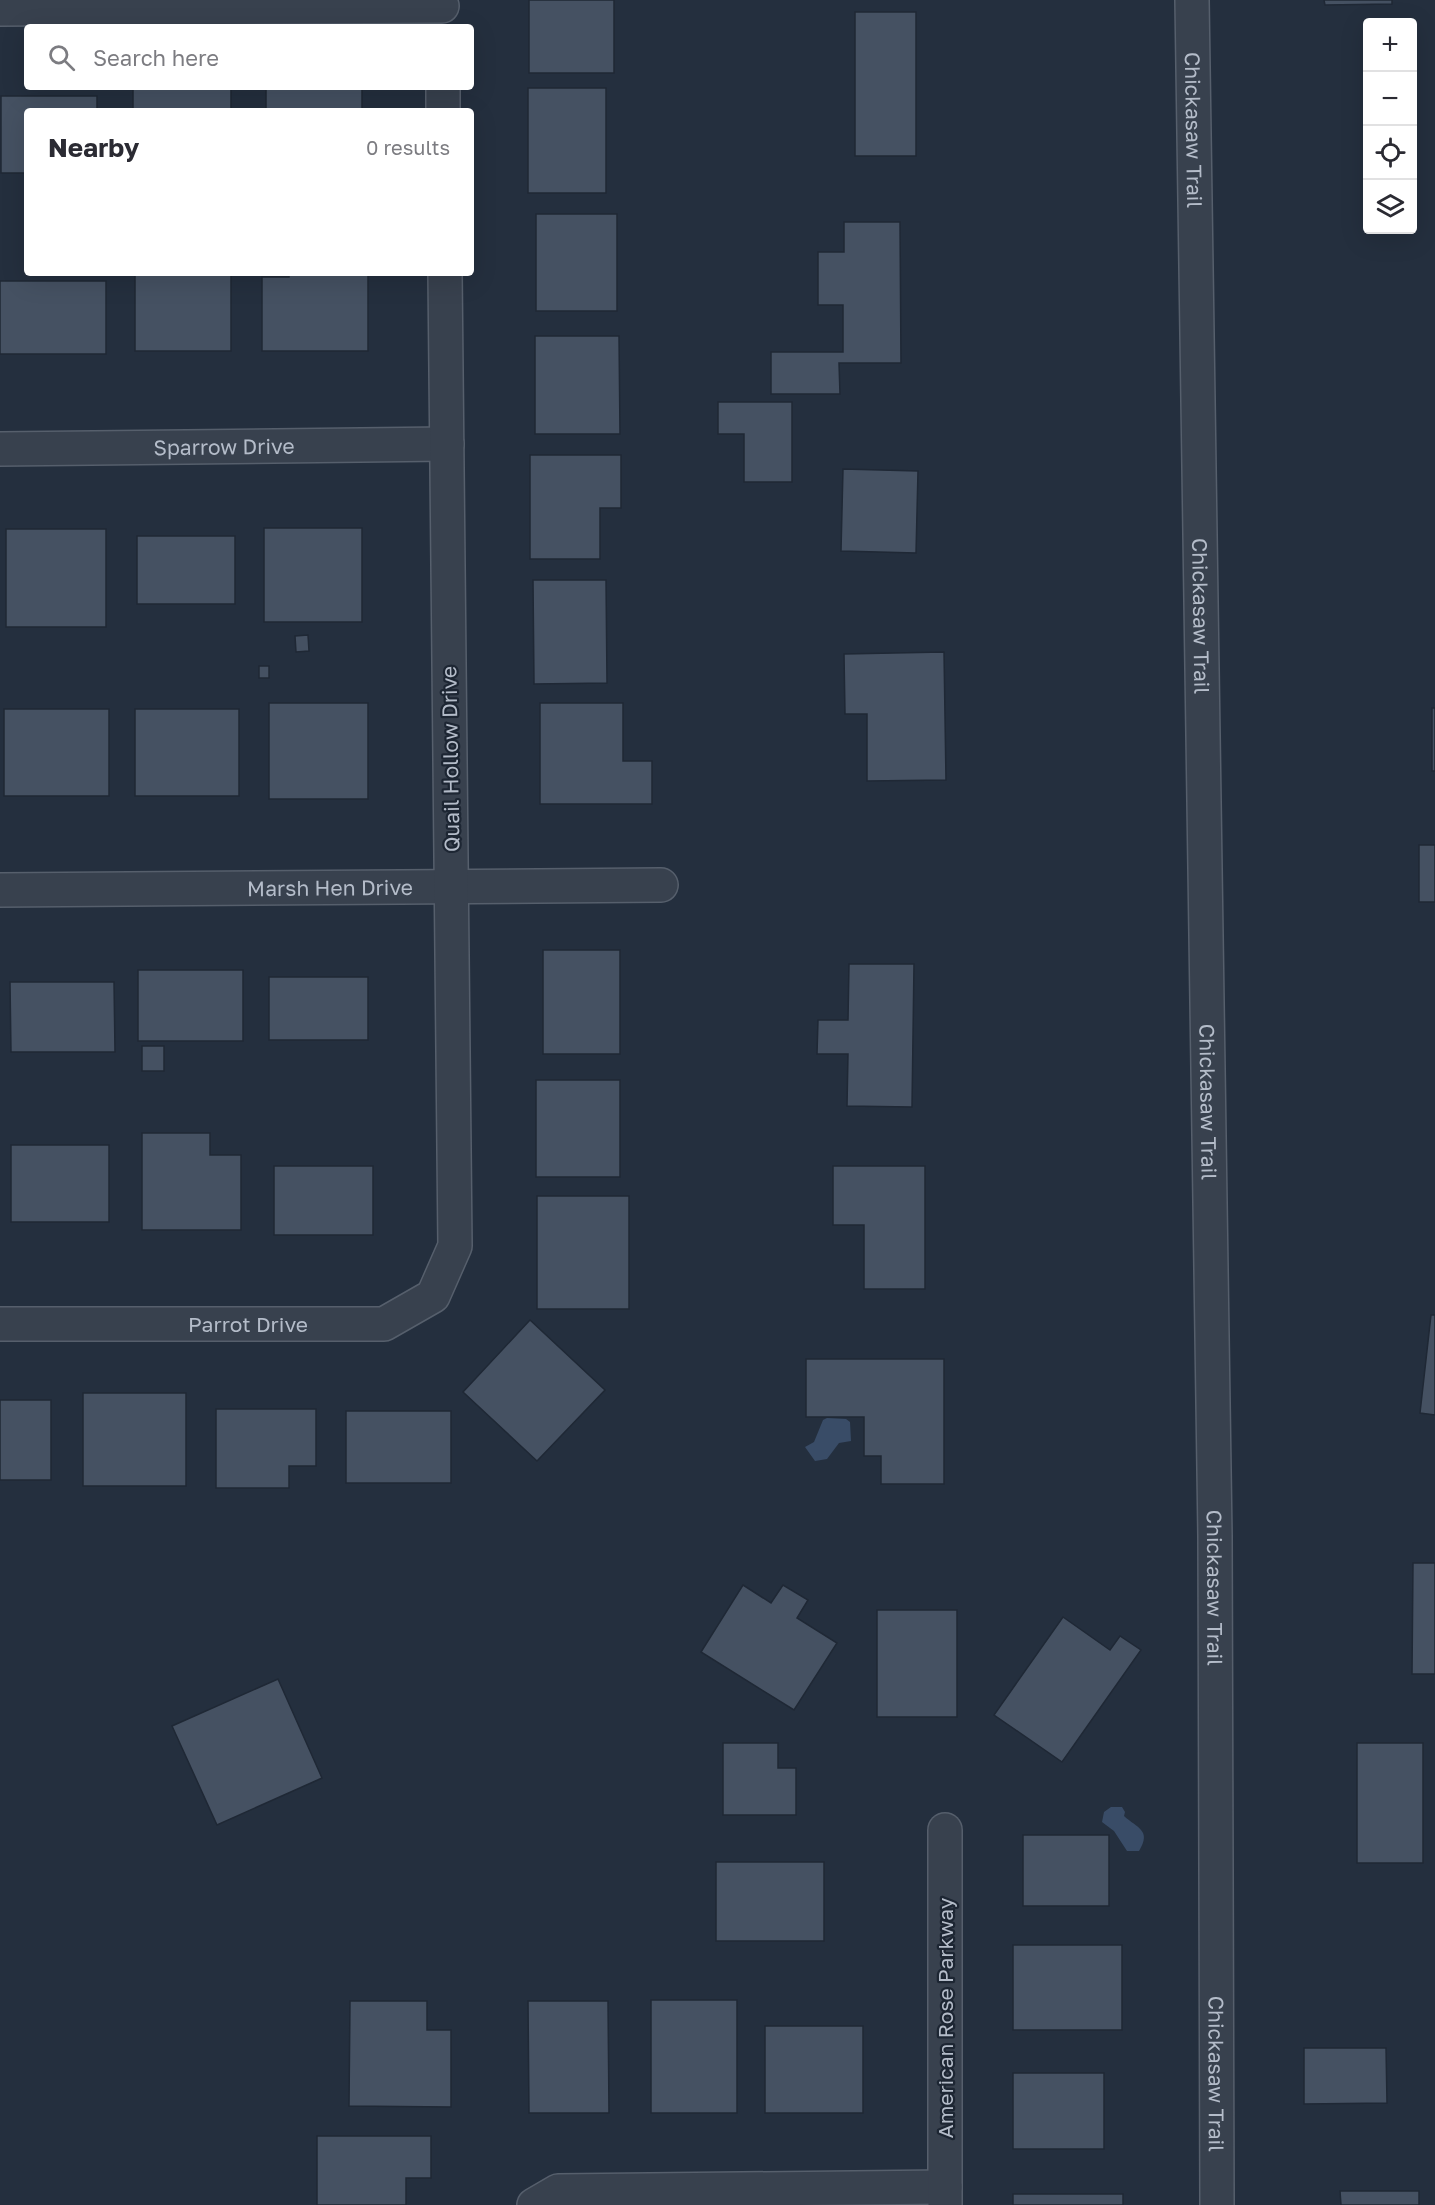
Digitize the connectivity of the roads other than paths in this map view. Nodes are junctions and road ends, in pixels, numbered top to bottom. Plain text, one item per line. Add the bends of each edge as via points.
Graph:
1 (1192, 0) edge
2 (0, 9) edge
3 (442, 11) edge
4 (443, 90) edge
5 (443, 108) edge
6 (445, 276) edge
7 (447, 444) junction
8 (0, 449) edge
9 (661, 885) dead end
10 (452, 886) junction
11 (0, 890) edge
12 (455, 1246) joint
13 (0, 1324) edge
14 (945, 1830) dead end
15 (945, 2196) edge
16 (534, 2205) edge
17 (1217, 2205) edge

1 - 17 street, Chickasaw Trail via 1215,1536
2 - 3 street
4 - 5 street
6 - 7 street, Quail Hollow Drive
7 - 8 street, Sparrow Drive
7 - 10 street, Quail Hollow Drive
9 - 10 street, Marsh Hen Drive
10 - 11 street, Marsh Hen Drive
10 - 12 street, Quail Hollow Drive
12 - 13 street, Parrot Drive via 433,1296 384,1324
14 - 15 street, American Rose Parkway
15 - 16 street via 558,2191

